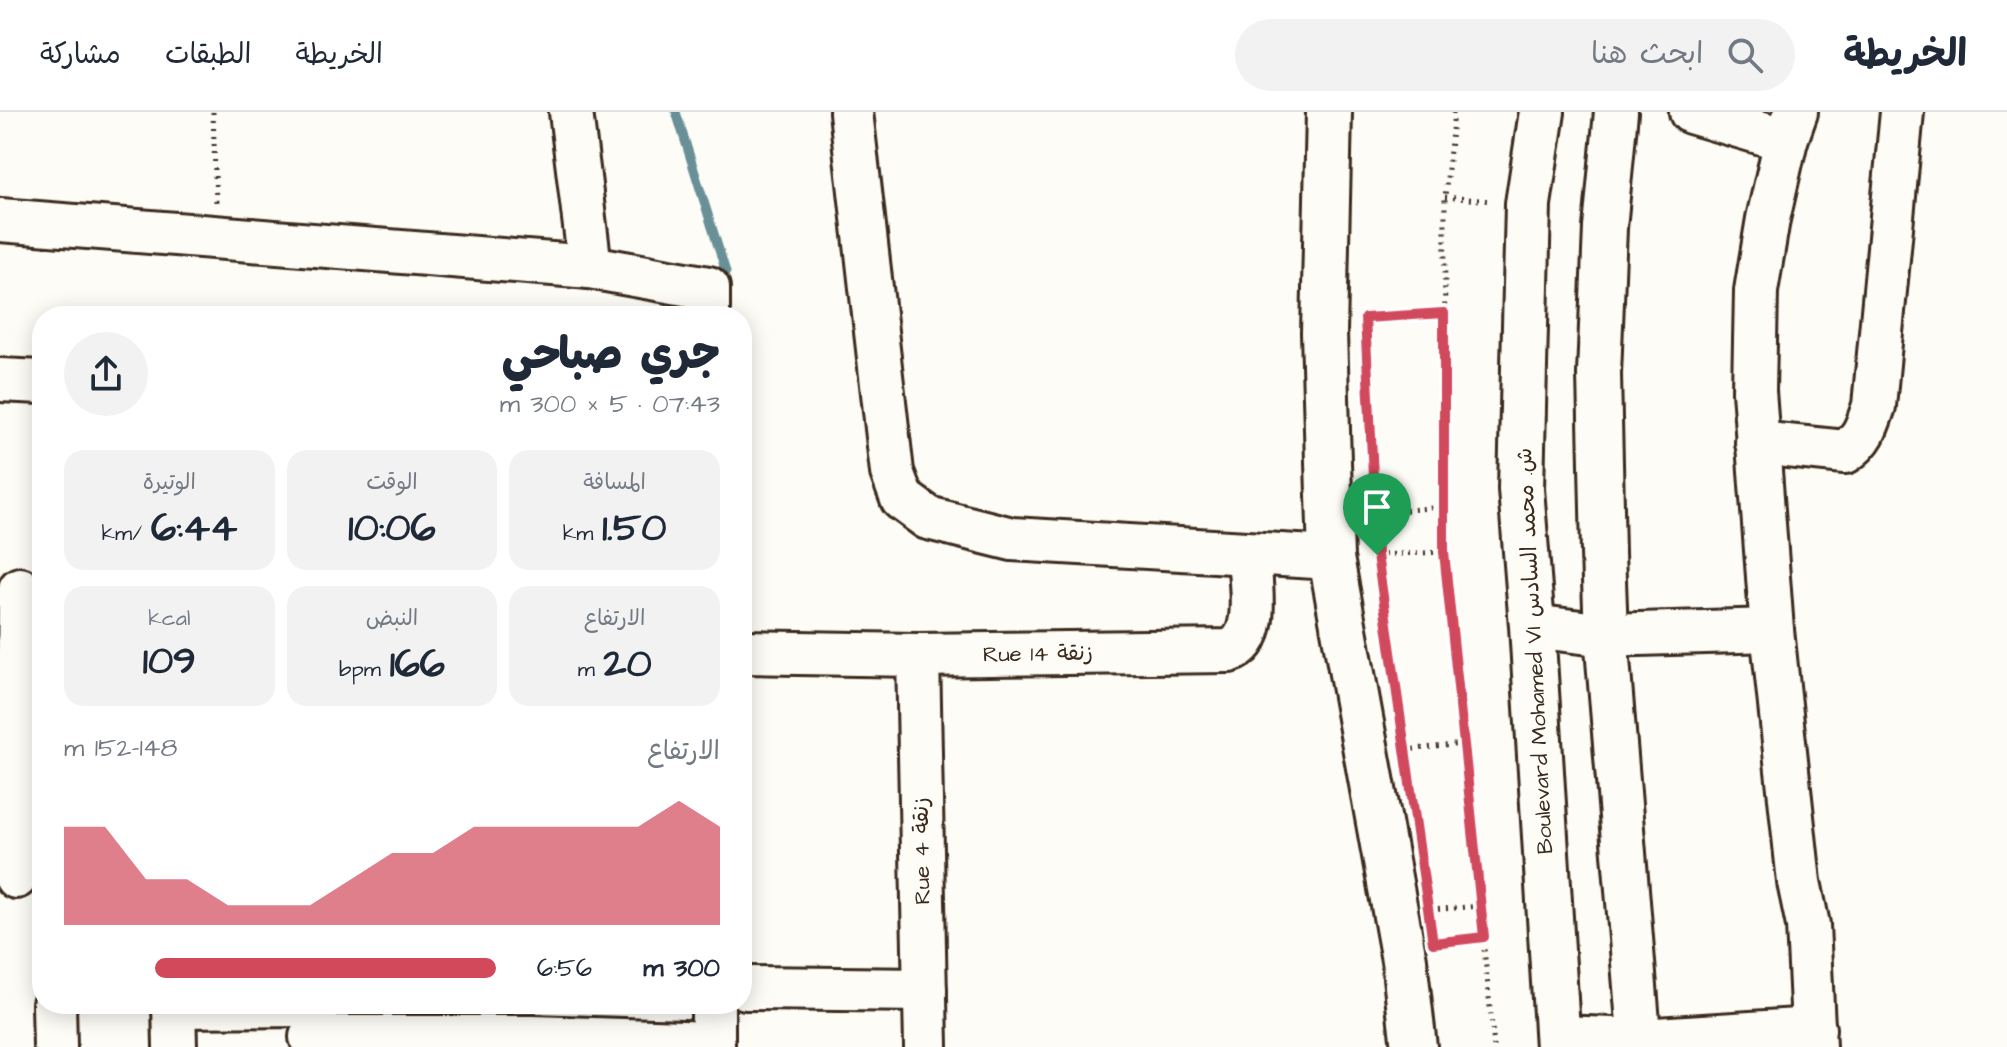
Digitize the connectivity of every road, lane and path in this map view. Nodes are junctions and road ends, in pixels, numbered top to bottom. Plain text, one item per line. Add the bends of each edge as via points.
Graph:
1 (213, 112) edge
2 (571, 112) edge
3 (851, 112) edge
4 (1329, 112) edge
5 (1454, 112) edge
6 (1542, 112) edge
7 (1616, 112) edge
8 (1691, 112) edge
9 (1902, 112) edge
10 (1791, 126) edge
11 (1445, 197) junction
12 (1528, 204) junction
13 (0, 220) edge
14 (216, 239) junction
15 (590, 267) junction
16 (708, 302) edge
17 (1364, 303) dead end
18 (1444, 313) junction
19 (1365, 318) junction
20 (0, 380) edge
21 (32, 382) edge
22 (1757, 443) junction
23 (1442, 507) junction
24 (1374, 513) junction
25 (1444, 552) junction
26 (1249, 555) junction
27 (1377, 555) junction
28 (1331, 558) junction
29 (21, 589) edge
30 (1532, 626) junction
31 (1772, 630) junction
32 (1606, 635) junction
33 (752, 652) edge
34 (918, 655) junction
35 (1398, 705) dead end
36 (1402, 735) dead end
37 (1463, 744) junction
38 (1405, 750) junction
39 (1407, 765) dead end
40 (19, 882) edge
41 (1426, 896) dead end
42 (1481, 906) junction
43 (1428, 911) junction
44 (1430, 922) dead end
45 (1432, 932) dead end
46 (1484, 937) junction
47 (925, 990) junction
48 (54, 1014) edge
49 (174, 1014) edge
50 (242, 1014) edge
51 (722, 1020) edge
52 (533, 1021) edge
53 (309, 1023) edge
54 (1814, 1038) edge
55 (459, 1042) edge
56 (1558, 1042) edge
57 (1640, 1044) edge
58 (55, 1047) edge
59 (175, 1047) edge
60 (926, 1047) edge
61 (1414, 1047) edge
62 (1494, 1047) edge

1 - 14 path
2 - 15 street
3 - 26 street via 892,472 902,499 928,518 1012,539
4 - 28 main road via 1324,333
5 - 11 path
6 - 12 main road, Boulevard Mohamed VI ش. محمد السادس
7 - 32 street via 1599,374
8 - 10 street
9 - 22 street via 1874,406 1866,430 1845,452
10 - 22 street via 1756,291
11 - 12 path
11 - 18 path
12 - 30 main road, Boulevard Mohamed VI ش. محمد السادس via 1521,489
13 - 14 street
14 - 15 street
15 - 16 street
17 - 19 path
18 - 19 path
18 - 23 path
19 - 24 path
20 - 21 street
22 - 31 street
23 - 24 path
23 - 25 path
24 - 27 path
25 - 27 path
25 - 37 path
26 - 28 street
26 - 34 street, Rue 14 زنقة via 1250,624 1246,638 1229,651
27 - 28 path
27 - 35 path
28 - 61 main road via 1404,960
29 - 40 street
30 - 32 street
30 - 56 main road, Boulevard Mohamed VI ش. محمد السادس
31 - 32 street
31 - 54 street via 1808,925
32 - 57 street
33 - 34 street, Rue 14 زنقة
34 - 47 street, Rue 4 زنقة
36 - 38 path
37 - 38 path
37 - 42 path
38 - 39 path
41 - 43 path
42 - 43 path
42 - 46 path
43 - 44 path
45 - 46 path via 1433,943
46 - 62 path
47 - 51 street
47 - 60 street, Rue 4 زنقة
48 - 58 street
49 - 59 street
50 - 53 street
51 - 52 street
52 - 55 street
53 - 55 street
54 - 57 street
56 - 57 street

